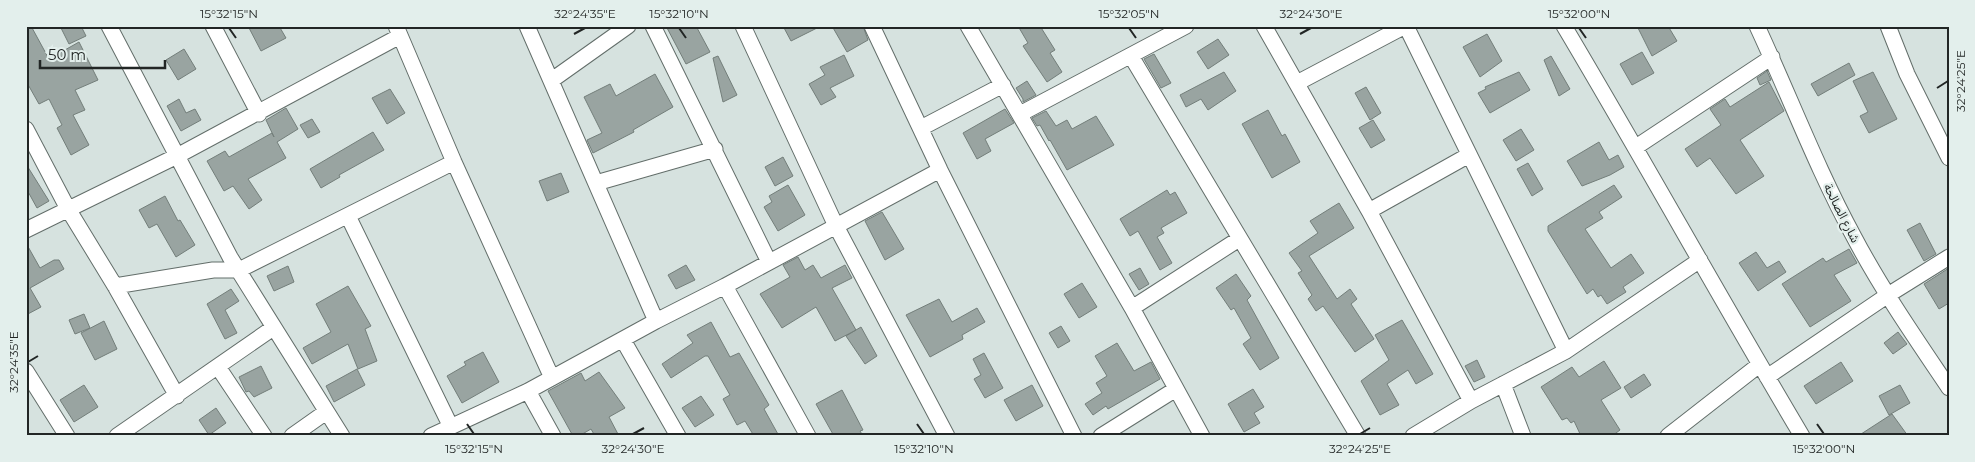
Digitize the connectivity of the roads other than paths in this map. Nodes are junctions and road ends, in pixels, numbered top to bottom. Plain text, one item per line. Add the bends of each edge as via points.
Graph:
1 (110, 26) edge
2 (213, 26) edge
3 (527, 26) edge
4 (628, 26) edge
5 (652, 26) edge
6 (743, 26) edge
7 (872, 26) edge
8 (968, 26) edge
9 (1186, 26) edge
10 (1264, 26) edge
11 (1405, 26) edge
12 (1564, 26) edge
13 (1758, 26) edge
14 (1888, 26) edge
15 (398, 31) edge
16 (1131, 56) junction
17 (1772, 57) junction
18 (552, 80) junction
19 (1297, 83) junction
20 (1003, 85) junction
21 (259, 114) junction
22 (1020, 114) junction
23 (921, 128) junction
24 (26, 129) edge
25 (1636, 147) junction
26 (714, 149) junction
27 (1469, 155) junction
28 (177, 156) junction
29 (1949, 158) edge
30 (454, 162) junction
31 (940, 170) junction
32 (596, 183) junction
33 (68, 209) junction
34 (1369, 211) junction
35 (348, 216) junction
36 (836, 226) junction
37 (26, 230) edge
38 (1239, 239) junction
39 (1949, 257) edge
40 (1700, 260) junction
41 (769, 262) junction
42 (239, 270) junction
43 (115, 286) junction
44 (726, 286) junction
45 (1888, 295) junction
46 (1132, 308) junction
47 (656, 321) junction
48 (273, 328) junction
49 (623, 340) junction
50 (1566, 352) junction
51 (218, 367) junction
52 (26, 371) edge
53 (1763, 371) junction
54 (552, 378) junction
55 (1503, 384) junction
56 (1949, 388) edge
57 (1176, 389) junction
58 (31, 391) edge
59 (528, 391) junction
60 (177, 396) junction
61 (1471, 401) junction
62 (326, 412) junction
63 (451, 427) junction
64 (67, 436) edge
65 (118, 436) edge
66 (264, 436) edge
67 (292, 436) edge
68 (342, 436) edge
69 (431, 436) edge
70 (553, 436) edge
71 (678, 436) edge
72 (808, 436) edge
73 (947, 436) edge
74 (1074, 436) edge
75 (1101, 436) edge
76 (1202, 436) edge
77 (1358, 436) edge
78 (1413, 436) edge
79 (1523, 436) edge
80 (1668, 436) edge
81 (1802, 436) edge

1 - 28 street
2 - 21 street
3 - 18 street
4 - 18 street
5 - 26 street
6 - 36 street
7 - 23 street
8 - 20 street
9 - 16 street
10 - 19 street
11 - 19 street
11 - 27 street
12 - 25 street
13 - 17 street, شارع الصالحة
14 - 29 street
15 - 21 street
15 - 30 street
16 - 22 street
16 - 38 street
17 - 25 street
17 - 45 street, شارع الصالحة via 1830,191
18 - 32 street
19 - 34 street
20 - 22 street
20 - 23 street
21 - 28 street
22 - 46 street
23 - 31 street
24 - 33 street
25 - 40 street
26 - 32 street
26 - 41 street
27 - 34 street
27 - 50 street
28 - 33 street
28 - 42 street
30 - 35 street
30 - 54 street
31 - 36 street
31 - 74 street
32 - 47 street
33 - 37 street
33 - 43 street
34 - 61 street
35 - 42 street
35 - 63 street
36 - 41 street
36 - 73 street
38 - 46 street
38 - 77 street
39 - 45 street
40 - 50 street
40 - 53 street
41 - 44 street
42 - 43 street via 213,270
42 - 48 street
43 - 60 street
44 - 47 street
44 - 72 street
45 - 53 street
45 - 56 street, شارع الصالحة
46 - 57 street
47 - 49 street
48 - 51 street
48 - 62 street
49 - 54 street
49 - 71 street
50 - 55 street
51 - 60 street
51 - 66 street
52 - 58 street
53 - 80 street
53 - 81 street
54 - 59 street
55 - 61 street
55 - 79 street
57 - 75 street
57 - 76 street
58 - 64 street
59 - 63 street
59 - 70 street
60 - 65 street
61 - 78 street
62 - 67 street
62 - 68 street
63 - 69 street

